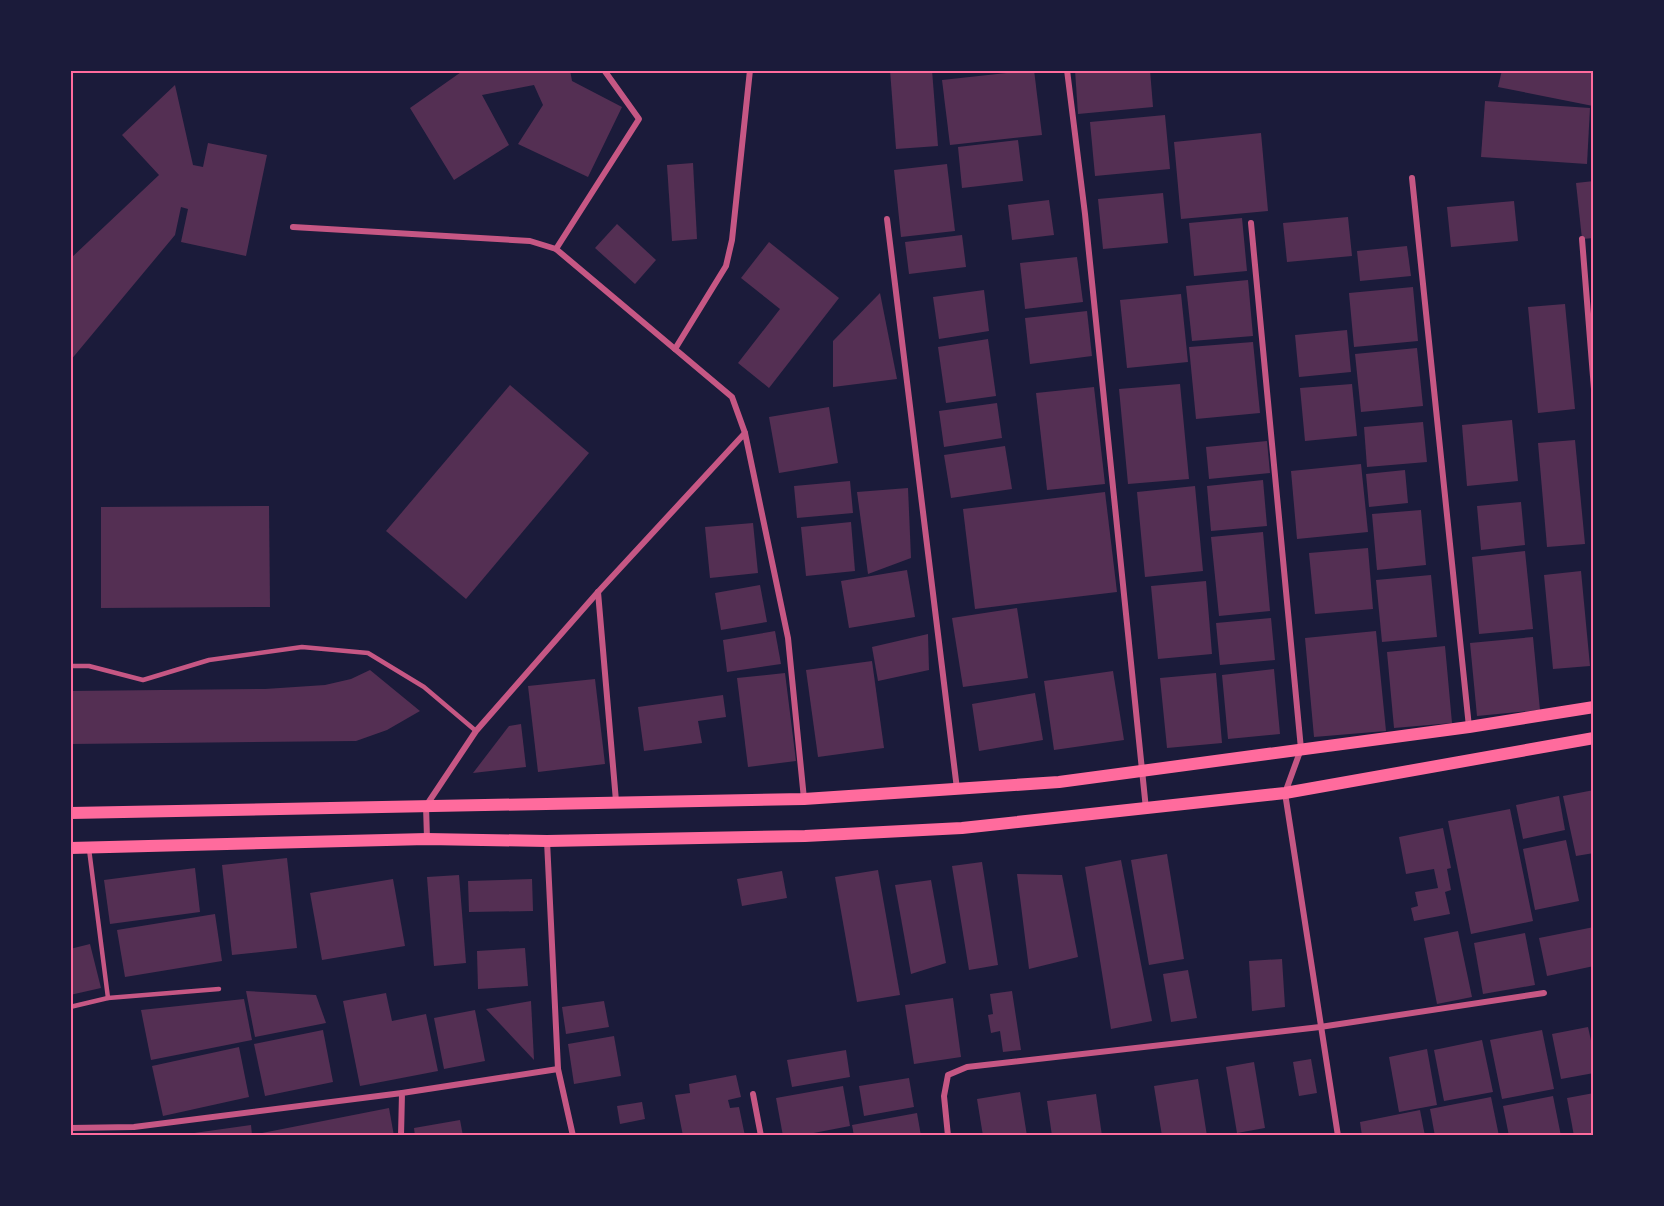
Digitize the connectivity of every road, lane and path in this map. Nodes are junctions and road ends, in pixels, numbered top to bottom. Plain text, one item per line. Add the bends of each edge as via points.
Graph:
1 (604, 70) edge
2 (750, 70) edge
3 (1067, 70) edge
4 (1412, 178) dead end
5 (887, 219) dead end
6 (1251, 223) dead end
7 (293, 227) dead end
8 (1582, 239) dead end
9 (556, 249) junction
10 (675, 349) junction
11 (1593, 389) edge
12 (745, 434) junction
13 (598, 592) junction
14 (70, 666) edge
15 (1593, 707) edge
16 (1470, 727) junction
17 (476, 731) junction
18 (1593, 738) edge
19 (1301, 749) junction
20 (1142, 772) junction
21 (957, 789) junction
22 (1285, 793) junction
23 (804, 799) junction
24 (616, 801) junction
25 (426, 806) junction
26 (1146, 809) junction
27 (70, 813) edge
28 (427, 839) junction
29 (547, 841) junction
30 (70, 848) edge
31 (89, 848) junction
32 (219, 989) dead end
33 (1544, 993) dead end
34 (108, 999) junction
35 (70, 1007) edge
36 (1320, 1027) junction
37 (558, 1069) junction
38 (402, 1093) junction
39 (753, 1094) dead end
40 (70, 1128) edge
41 (401, 1136) edge
42 (573, 1136) edge
43 (761, 1136) edge
44 (948, 1136) edge
45 (1338, 1136) edge

1 - 9 street via 639,119
2 - 10 street via 726,266
3 - 20 street
4 - 16 street
5 - 21 street
6 - 19 street
7 - 9 street via 530,241
8 - 11 street
9 - 10 street
10 - 12 street via 732,397
12 - 13 street
12 - 23 street via 788,638
13 - 17 street
13 - 24 street
14 - 17 lane via 89,666 143,680 209,660 302,647 368,653 424,687
15 - 16 main road
16 - 19 main road
17 - 25 street
18 - 22 main road
19 - 20 main road
19 - 22 street
20 - 21 main road
20 - 26 street
21 - 23 main road
22 - 26 main road
22 - 36 street
23 - 24 main road
24 - 25 main road
25 - 27 main road
25 - 28 street
26 - 29 main road via 1052,820 805,836
28 - 29 main road
28 - 31 main road
29 - 37 street
30 - 31 main road
31 - 34 lane
32 - 34 lane
33 - 36 street
34 - 35 lane
36 - 44 street via 967,1067 948,1075 944,1096
36 - 45 street
37 - 38 street
37 - 42 street
38 - 40 street via 134,1126
38 - 41 street
39 - 43 street

